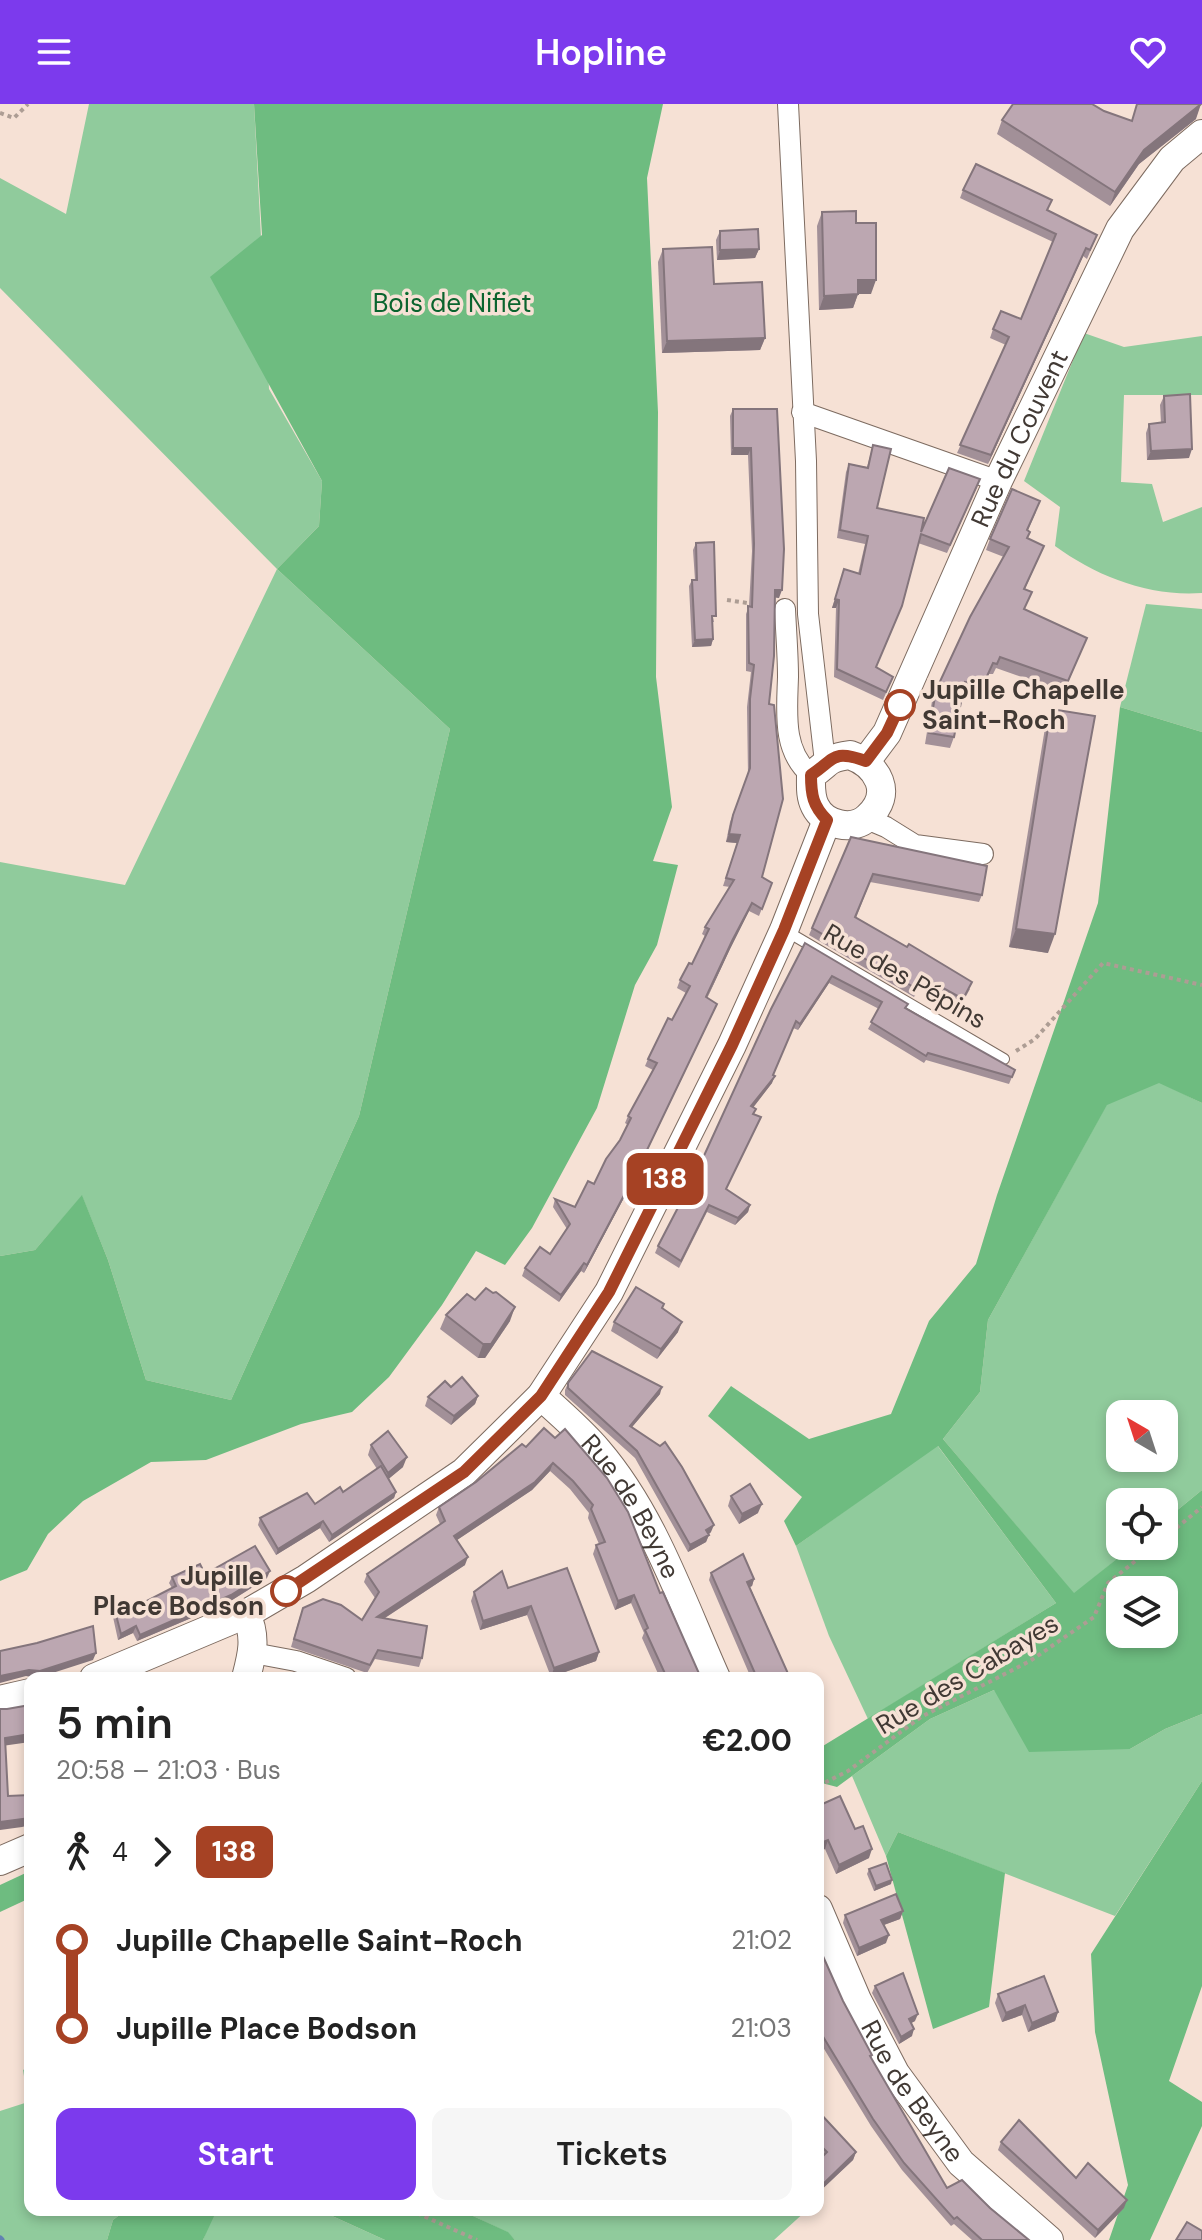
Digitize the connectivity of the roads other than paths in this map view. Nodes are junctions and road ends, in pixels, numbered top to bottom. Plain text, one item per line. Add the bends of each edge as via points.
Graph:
1 (788, 104) edge
2 (1202, 134) edge
3 (802, 412) junction
4 (998, 481) junction
5 (785, 609) road end
6 (866, 761) junction
7 (818, 768) junction
8 (867, 819) junction
9 (827, 820) junction
10 (983, 854) dead end
11 (784, 930) junction
12 (1004, 1059) road end
13 (541, 1396) junction
14 (246, 1614) junction
15 (250, 1665) edge
16 (108, 1672) edge
17 (328, 1672) edge
18 (713, 1672) edge
19 (24, 1694) edge
20 (0, 1700) edge
21 (24, 1851) edge
22 (0, 1861) edge
23 (824, 1923) edge
24 (1049, 2240) edge

1 - 3 street
2 - 4 street, Rue du Couvent via 1172,159 1120,229
3 - 4 street
3 - 7 street
4 - 6 street, Rue du Couvent via 887,733
5 - 7 street via 786,716 793,752 800,765
6 - 7 street via 834,757
6 - 8 street via 880,778 881,801
7 - 9 street via 811,796
8 - 9 street via 848,826
8 - 10 street via 915,845
9 - 11 street
11 - 12 lane, Rue des Pépins
11 - 13 street via 609,1292
13 - 14 street via 464,1472
13 - 18 street, Rue de Beyne via 598,1451 628,1493
14 - 15 street via 252,1627
14 - 16 street
15 - 17 street via 296,1661
19 - 20 street
21 - 22 street
23 - 24 street, Rue de Beyne via 895,2073 961,2163

